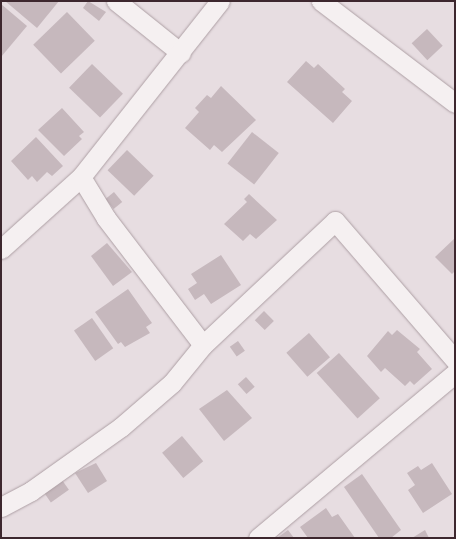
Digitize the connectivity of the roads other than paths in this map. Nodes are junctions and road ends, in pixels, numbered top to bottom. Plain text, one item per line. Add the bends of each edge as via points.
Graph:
1 (116, 1) edge
2 (220, 1) edge
3 (321, 1) edge
4 (181, 53) junction
5 (455, 103) edge
6 (81, 177) junction
7 (1, 249) edge
8 (204, 345) junction
9 (455, 360) edge
10 (455, 373) edge
11 (1, 507) edge
12 (258, 538) edge

1 - 4 street
2 - 4 street
3 - 5 street
4 - 6 street
6 - 7 street
6 - 8 street via 106,218
8 - 9 street via 334,221
8 - 11 street via 172,383 121,427 31,491
10 - 12 street

